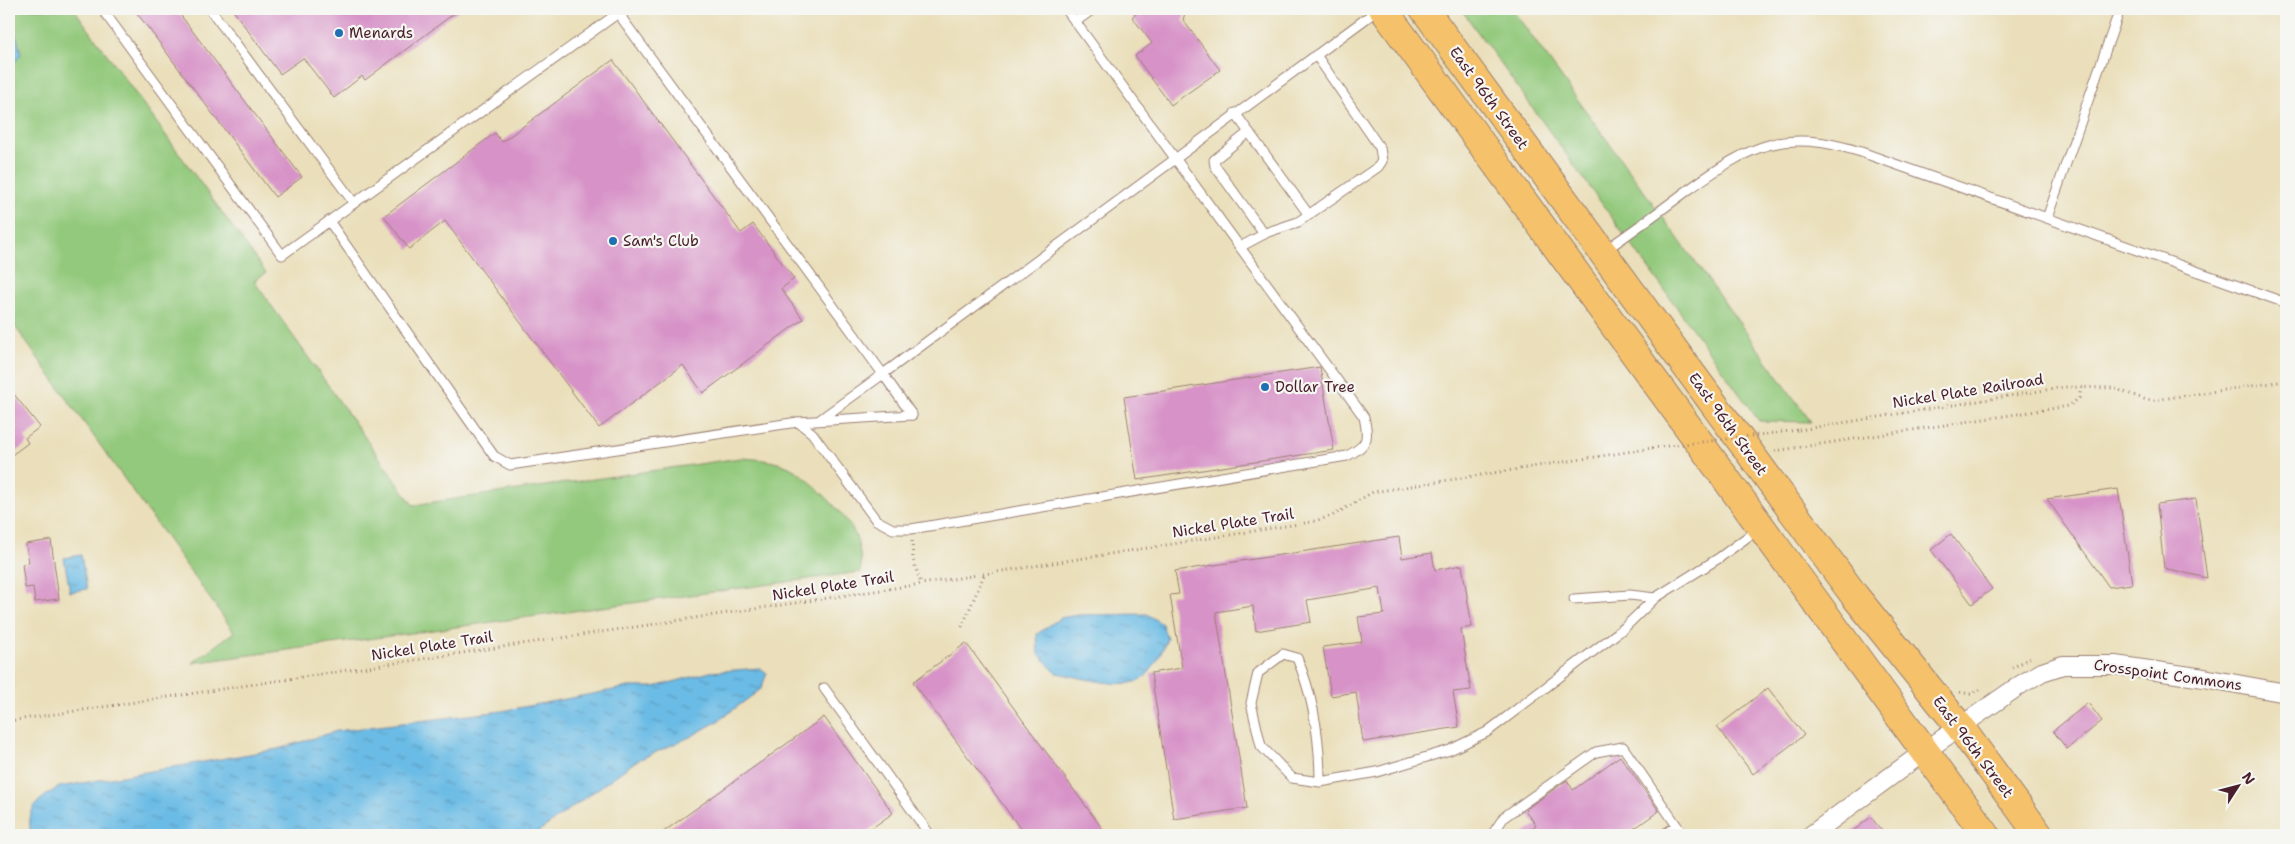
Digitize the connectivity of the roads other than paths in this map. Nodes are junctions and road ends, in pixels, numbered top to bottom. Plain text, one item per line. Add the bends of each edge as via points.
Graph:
1 (102, 9) edge
2 (210, 9) edge
3 (1066, 9) edge
4 (1092, 9) edge
5 (1379, 9) edge
6 (1383, 9) edge
7 (1424, 9) edge
8 (2120, 9) edge
9 (620, 10) edge
10 (1075, 22) junction
11 (1316, 55) junction
12 (1235, 113) junction
13 (1462, 116) junction
14 (1249, 132) junction
15 (1175, 158) junction
16 (354, 203) junction
17 (1309, 214) junction
18 (2046, 218) junction
19 (329, 221) junction
20 (1264, 234) junction
21 (1240, 247) junction
22 (1602, 253) junction
23 (2286, 304) edge
24 (882, 374) junction
25 (821, 419) junction
26 (798, 422) junction
27 (1761, 527) junction
28 (1854, 595) junction
29 (1654, 598) junction
30 (1574, 599) dead end
31 (824, 688) dead end
32 (2286, 694) edge
33 (1960, 727) junction
34 (1925, 751) junction
35 (1320, 782) junction
36 (1677, 826) junction
37 (930, 835) edge
38 (1492, 835) edge
39 (1663, 835) edge
40 (1683, 835) edge
41 (1811, 835) edge
42 (1986, 835) edge
43 (2039, 835) edge

1 - 19 lane via 282,256
2 - 16 lane
3 - 10 lane
4 - 10 lane
5 - 11 lane
6 - 13 main road
7 - 22 main road, East 96th Street
8 - 18 lane
9 - 16 lane
9 - 24 lane via 623,20
10 - 15 lane
11 - 12 lane
11 - 17 lane via 1380,148 1382,161 1378,167
12 - 14 lane
12 - 15 lane
13 - 22 main road via 1515,168 1579,253 1589,259
13 - 27 main road
14 - 17 lane
14 - 20 lane via 1214,160 1215,166
15 - 21 lane
15 - 24 lane
16 - 19 lane
17 - 20 lane via 1298,222
18 - 22 lane via 1831,143 1786,142 1760,147 1731,160
18 - 23 lane
19 - 26 lane via 494,456 510,464
20 - 21 lane
21 - 26 lane via 1364,417 1368,434 1362,448 1347,456 893,530 876,520 812,433
22 - 28 main road, East 96th Street
24 - 25 lane
24 - 25 lane via 912,415
25 - 26 lane
27 - 28 main road via 1772,523 1780,525 1826,576
27 - 29 lane via 1719,558
27 - 34 main road
28 - 33 main road, East 96th Street
29 - 30 lane
29 - 35 lane via 1624,628 1487,732 1450,750 1377,772
31 - 37 lane
32 - 33 street, Crosspoint Commons via 2115,665 2063,665 2042,672 2020,685
33 - 34 street, Crosspoint Commons
33 - 43 main road, East 96th Street
34 - 41 street, Crosspoint Commons
34 - 42 main road
35 - 35 lane via 1292,778 1261,746 1251,703 1258,673 1282,654 1297,658 1308,683 1320,751
36 - 38 lane via 1623,747 1596,752 1504,817
36 - 39 lane
36 - 40 lane

